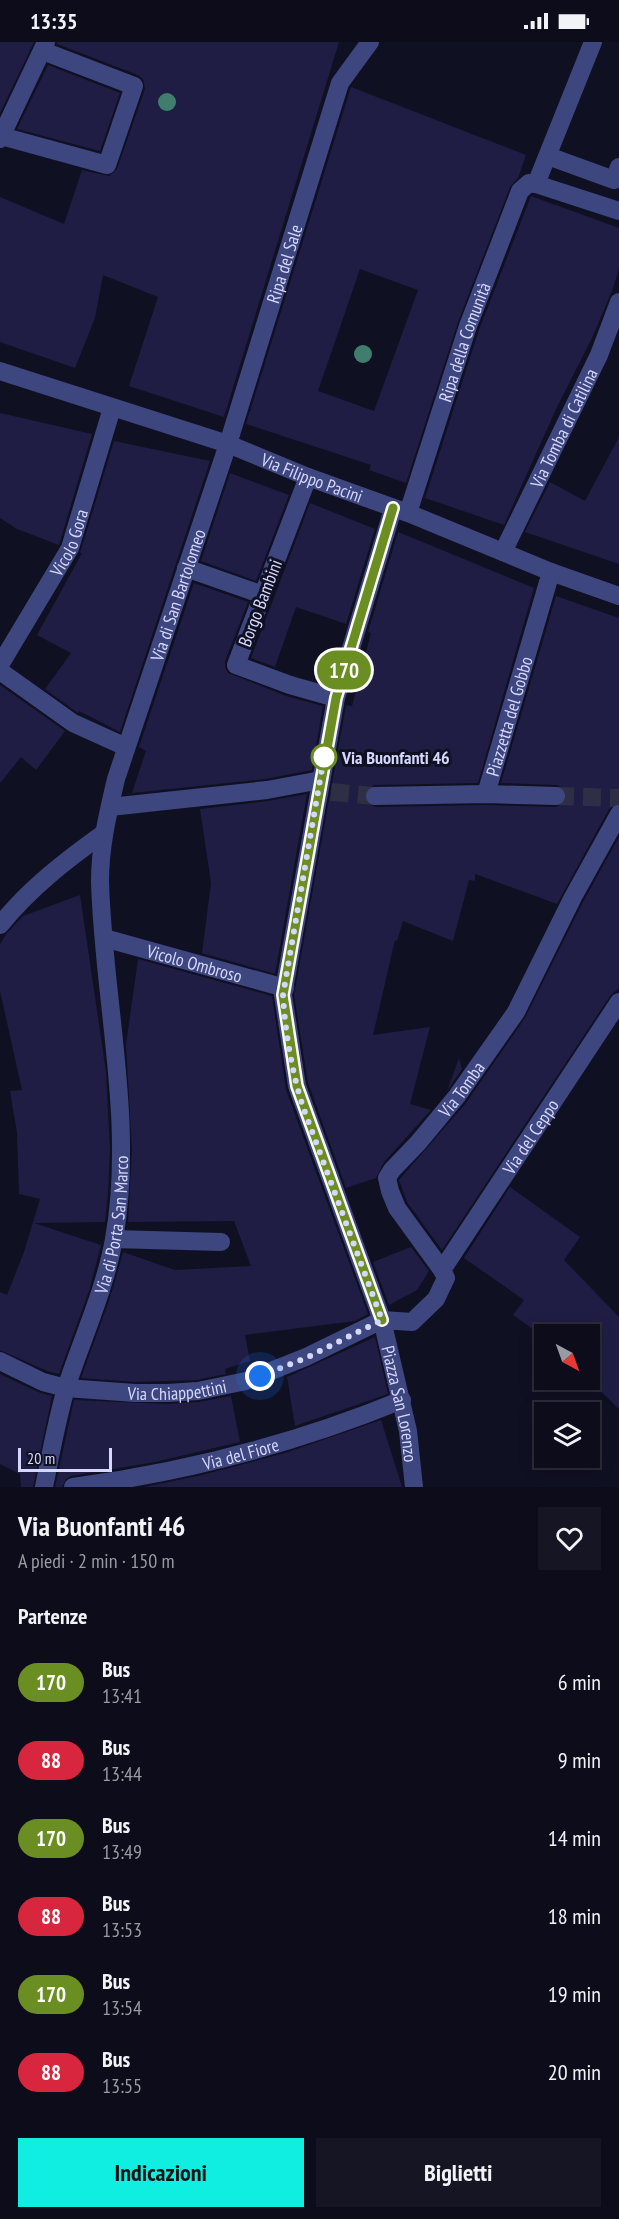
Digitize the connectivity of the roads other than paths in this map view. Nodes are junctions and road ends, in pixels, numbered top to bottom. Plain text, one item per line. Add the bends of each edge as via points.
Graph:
1 (370, 42) edge
2 (593, 42) edge
3 (44, 47) edge
4 (1, 138) edge
5 (548, 156) junction
6 (619, 167) edge
7 (536, 183) junction
8 (619, 211) edge
9 (619, 302) edge
10 (0, 371) edge
11 (112, 408) junction
12 (228, 444) junction
13 (308, 477) junction
14 (400, 511) junction
15 (503, 552) junction
16 (186, 568) junction
17 (551, 572) junction
18 (263, 595) junction
19 (619, 596) edge
20 (0, 665) edge
21 (0, 671) edge
22 (336, 698) junction
23 (126, 747) junction
24 (323, 788) junction
25 (486, 794) junction
26 (375, 796) tunnel mouth
27 (556, 796) tunnel mouth
28 (110, 807) junction
29 (619, 814) edge
30 (104, 833) junction
31 (0, 925) edge
32 (105, 946) junction
33 (285, 988) junction
34 (619, 1002) edge
35 (114, 1239) junction
36 (221, 1242) dead end
37 (442, 1270) junction
38 (382, 1320) junction
39 (0, 1361) edge
40 (66, 1388) junction
41 (402, 1400) junction
42 (44, 1487) edge
43 (73, 1487) edge
44 (414, 1487) edge

1 - 12 street, Ripa del Sale via 340,83
2 - 5 street
3 - 4 street
3 - 4 street via 134,86 107,165
5 - 6 street via 614,180
5 - 7 street
7 - 8 street
7 - 14 street, Ripa della Comunità via 529,183 520,191
9 - 15 street, Via Tomba di Catilina via 599,355
10 - 11 street, Via Filippo Pacini
11 - 12 street, Via Filippo Pacini
11 - 20 street, Vicolo Gora via 69,548
12 - 13 street, Via Filippo Pacini
12 - 16 street, Via di San Bartolomeo
13 - 14 street, Via Filippo Pacini
13 - 18 street, Borgo Bambini
14 - 15 street, Via Filippo Pacini
14 - 22 street, Ripa della Comunità
15 - 17 street, Via Filippo Pacini
16 - 18 street
16 - 23 street, Via di San Bartolomeo
17 - 19 street, Via Filippo Pacini
17 - 25 street, Piazzetta del Gobbo
18 - 22 street, Borgo Bambini via 236,665 290,686
21 - 23 street via 73,723
22 - 24 street, Ripa della Comunità
23 - 28 street, Via di San Bartolomeo
24 - 28 street
24 - 33 street, Ripa della Comunità
25 - 26 street
25 - 27 street, Piazzetta del Gobbo
28 - 30 street, Via di San Bartolomeo
29 - 37 street, Via Tomba via 516,1012 457,1096 387,1178 397,1208
30 - 31 street via 54,869
30 - 32 street, Via di Porta San Marco via 100,870
32 - 33 street, Vicolo Ombroso
32 - 35 street, Via di Porta San Marco via 120,1112
33 - 38 street, Piazza San Lorenzo via 284,1010 297,1086
34 - 37 street, Via del Ceppo
35 - 36 street
35 - 40 street, Via di Porta San Marco
37 - 38 street via 446,1278 436,1299 412,1322
38 - 40 street, Via Chiappettini via 306,1358 246,1382 167,1394
38 - 41 street, Piazza San Lorenzo
39 - 40 street, Via Chiappettini via 43,1382
40 - 42 street, Via di Porta San Marco
41 - 43 street, Via del Fiore via 343,1424 207,1463
41 - 44 street, Piazza San Lorenzo

